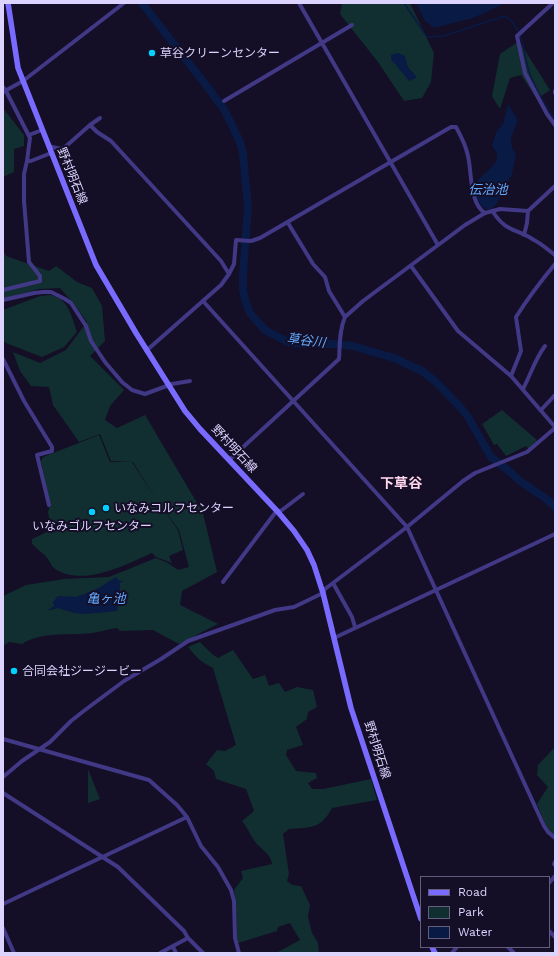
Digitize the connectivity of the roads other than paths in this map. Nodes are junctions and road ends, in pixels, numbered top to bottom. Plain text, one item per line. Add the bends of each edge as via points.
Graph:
1 (8, 3) edge
2 (124, 3) edge
3 (298, 3) edge
4 (553, 3) edge
5 (352, 25) dead end
6 (322, 44) junction
7 (23, 81) junction
8 (4, 90) edge
9 (224, 101) dead end
10 (100, 118) dead end
11 (90, 125) junction
12 (555, 125) edge
13 (42, 130) junction
14 (29, 136) junction
15 (48, 146) junction
16 (51, 153) junction
17 (27, 161) junction
18 (391, 163) junction
19 (555, 186) edge
20 (528, 211) junction
21 (493, 212) junction
22 (485, 213) junction
23 (288, 223) junction
24 (524, 235) junction
25 (438, 245) junction
26 (555, 255) edge
27 (555, 264) edge
28 (411, 266) junction
29 (230, 274) junction
30 (3, 290) edge
31 (3, 300) edge
32 (203, 301) junction
33 (345, 317) junction
34 (545, 346) dead end
35 (146, 351) junction
36 (3, 359) edge
37 (511, 376) junction
38 (190, 381) dead end
39 (168, 386) junction
40 (523, 389) junction
41 (555, 395) edge
42 (292, 401) junction
43 (541, 410) junction
44 (555, 427) edge
45 (229, 460) junction
46 (303, 494) dead end
47 (49, 505) dead end
48 (278, 512) junction
49 (407, 527) junction
50 (555, 534) edge
51 (223, 582) dead end
52 (333, 583) junction
53 (436, 590) junction
54 (323, 593) junction
55 (355, 628) junction
56 (334, 638) junction
57 (3, 739) edge
58 (40, 749) junction
59 (3, 777) edge
60 (3, 793) edge
61 (186, 817) junction
62 (555, 838) edge
63 (103, 857) junction
64 (555, 862) edge
65 (555, 866) edge
66 (3, 904) edge
67 (420, 916) edge
68 (3, 928) edge
69 (188, 938) junction
70 (173, 947) junction
71 (14, 953) edge
72 (160, 953) edge
73 (176, 953) edge
74 (203, 953) edge
75 (239, 953) edge

1 - 7 main road, 野村明石線 via 18,68
2 - 7 street
3 - 6 street
4 - 12 street via 517,36 525,73
5 - 6 street
6 - 9 street
6 - 18 street
7 - 8 street
7 - 13 main road, 野村明石線
8 - 14 street
10 - 11 street
11 - 15 street via 64,148
11 - 29 street via 111,141
13 - 14 street
13 - 15 main road, 野村明石線
14 - 17 street
15 - 16 main road, 野村明石線
16 - 17 street
16 - 35 main road, 野村明石線 via 96,265
17 - 30 street via 24,174 24,201 29,262 40,276 40,281
18 - 22 street via 456,127 468,155 476,201 480,210
18 - 23 street
18 - 25 street
19 - 20 street
20 - 21 street via 500,209
20 - 24 street
21 - 22 street
21 - 24 street via 506,227
22 - 25 street
23 - 29 street via 251,241 236,240 234,264
23 - 33 street via 313,264 325,277
24 - 26 street
25 - 28 street
27 - 37 street via 516,317 521,351
28 - 33 street
28 - 37 street via 458,331
29 - 32 street via 222,285
31 - 39 street via 34,292 51,292 59,295 71,304 86,326 91,341 122,382 132,390 145,394
32 - 35 street
32 - 42 street
33 - 42 street via 340,335 339,359
34 - 40 street via 538,355
35 - 39 main road, 野村明石線
36 - 47 street via 24,401 52,447 52,451 37,455
37 - 40 street
38 - 39 street
39 - 45 main road, 野村明石線 via 185,411
40 - 43 street
41 - 43 street
42 - 45 street
42 - 49 street
43 - 44 street
44 - 49 street via 527,452 462,481
45 - 48 main road, 野村明石線
46 - 48 street
48 - 51 street via 274,513
48 - 54 main road, 野村明石線 via 307,550
49 - 52 street
49 - 53 street
50 - 53 street
52 - 54 street
52 - 55 street via 352,617
53 - 55 street
53 - 62 street via 544,826
54 - 56 main road, 野村明石線
54 - 58 street via 294,607 275,610 188,641 124,681 71,721
55 - 56 street
56 - 67 main road, 野村明石線 via 351,708
57 - 58 street
58 - 59 street
58 - 61 street via 149,780 177,805
60 - 63 street
61 - 63 street
61 - 75 street via 201,846 218,867 230,890 234,901 235,938
63 - 66 street
63 - 69 street via 124,873
64 - 65 street
68 - 71 street
69 - 70 street
69 - 74 street
70 - 72 street
70 - 73 street

